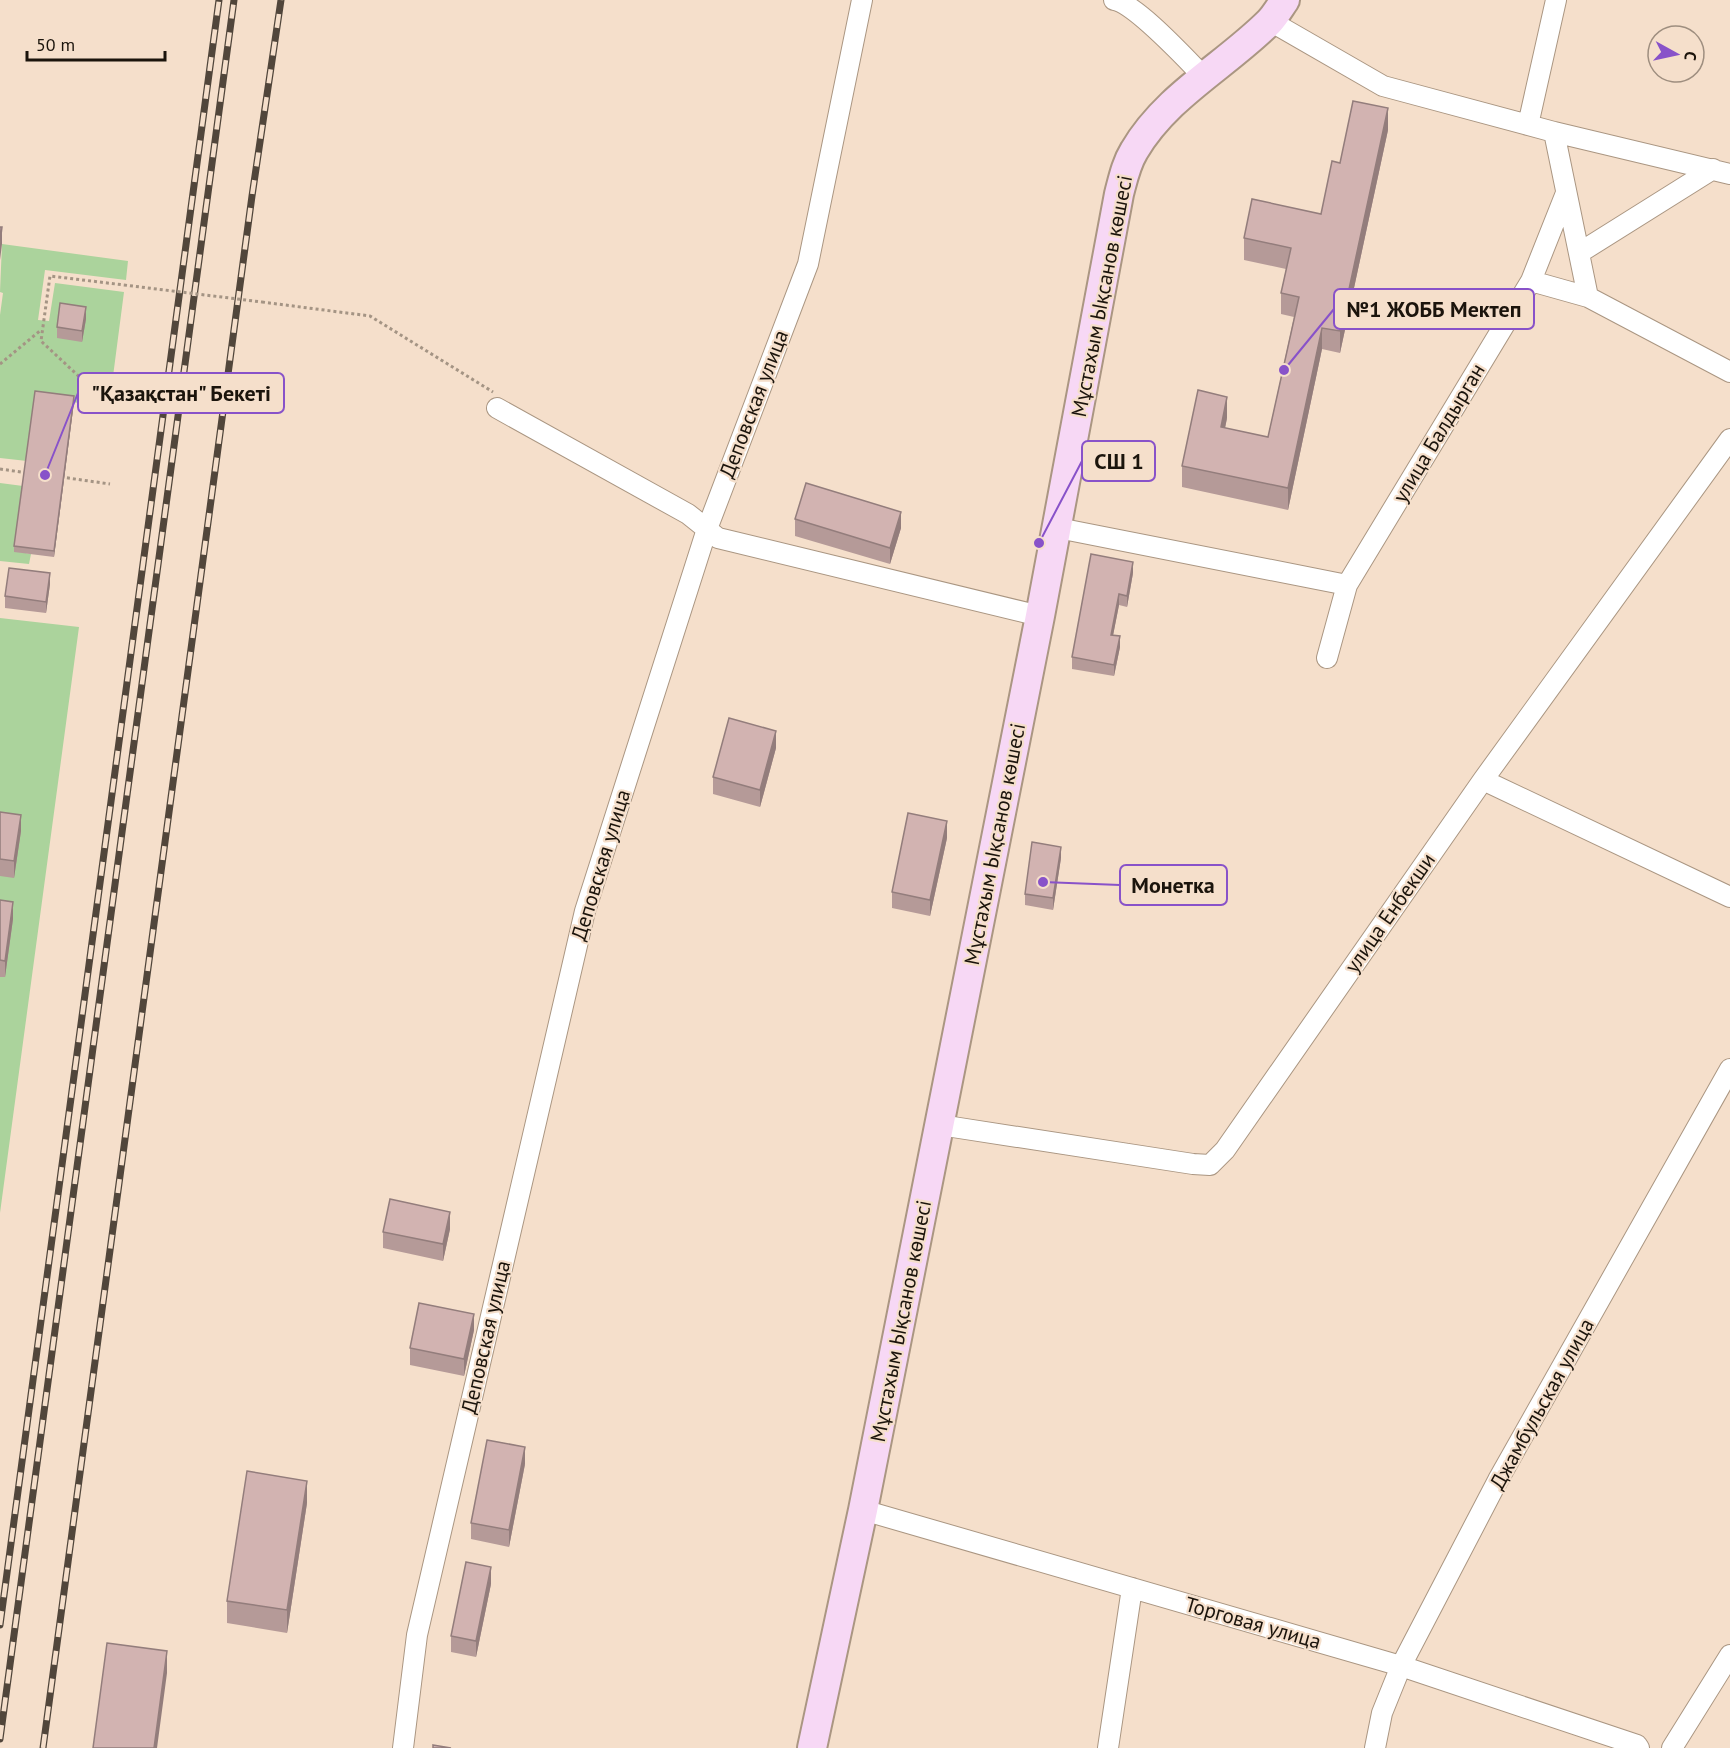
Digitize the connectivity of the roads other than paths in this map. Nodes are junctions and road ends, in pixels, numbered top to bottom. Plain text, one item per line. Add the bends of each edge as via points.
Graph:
1 (862, 0) edge
2 (1114, 0) edge
3 (1556, 0) edge
4 (1277, 11) edge
5 (1204, 77) junction
6 (1528, 125) junction
7 (1554, 132) junction
8 (1722, 172) edge
9 (1566, 193) junction
10 (1579, 253) junction
11 (1531, 281) junction
12 (1588, 297) junction
13 (1730, 372) edge
14 (501, 410) road end
15 (1730, 439) edge
16 (1058, 528) junction
17 (707, 529) junction
18 (1347, 585) junction
19 (1040, 616) junction
20 (1327, 658) dead end
21 (1483, 780) junction
22 (1730, 897) edge
23 (1730, 1069) edge
24 (940, 1125) junction
25 (863, 1510) junction
26 (1132, 1588) junction
27 (1730, 1655) edge
28 (1401, 1666) junction
29 (403, 1748) edge
30 (812, 1748) edge
31 (1108, 1748) edge
32 (1375, 1748) edge
33 (1639, 1748) edge
34 (1672, 1748) edge

1 - 17 street, Деповская улица via 808,264
2 - 5 street via 1139,13
3 - 6 street
4 - 5 main road, Мұстахым Ықсанов көшесі
4 - 6 street via 1383,86
5 - 16 main road, Мұстахым Ықсанов көшесі via 1150,129 1126,168
6 - 7 street
7 - 8 street
7 - 9 street
8 - 10 street
9 - 10 street
9 - 11 street, улица Балдырган
10 - 12 street
11 - 12 street
11 - 18 street, улица Балдырган
12 - 13 street
14 - 17 street via 688,513
15 - 21 street, улица Енбекши
16 - 18 street
16 - 19 main road, Мұстахым Ықсанов көшесі
17 - 19 street via 724,541
17 - 29 street, Деповская улица via 585,910 417,1635
18 - 20 street, улица Балдырган
19 - 24 main road, Мұстахым Ықсанов көшесі
21 - 22 street
21 - 24 street, улица Енбекши via 1232,1140 1210,1165
23 - 28 street, Джамбульская улица via 1498,1480
24 - 25 main road, Мұстахым Ықсанов көшесі
25 - 26 street, Торговая улица
25 - 30 main road, Мұстахым Ықсанов көшесі
26 - 28 street, Торговая улица
26 - 31 street
27 - 34 street
28 - 32 street, Джамбульская улица via 1382,1713
28 - 33 street, Торговая улица

